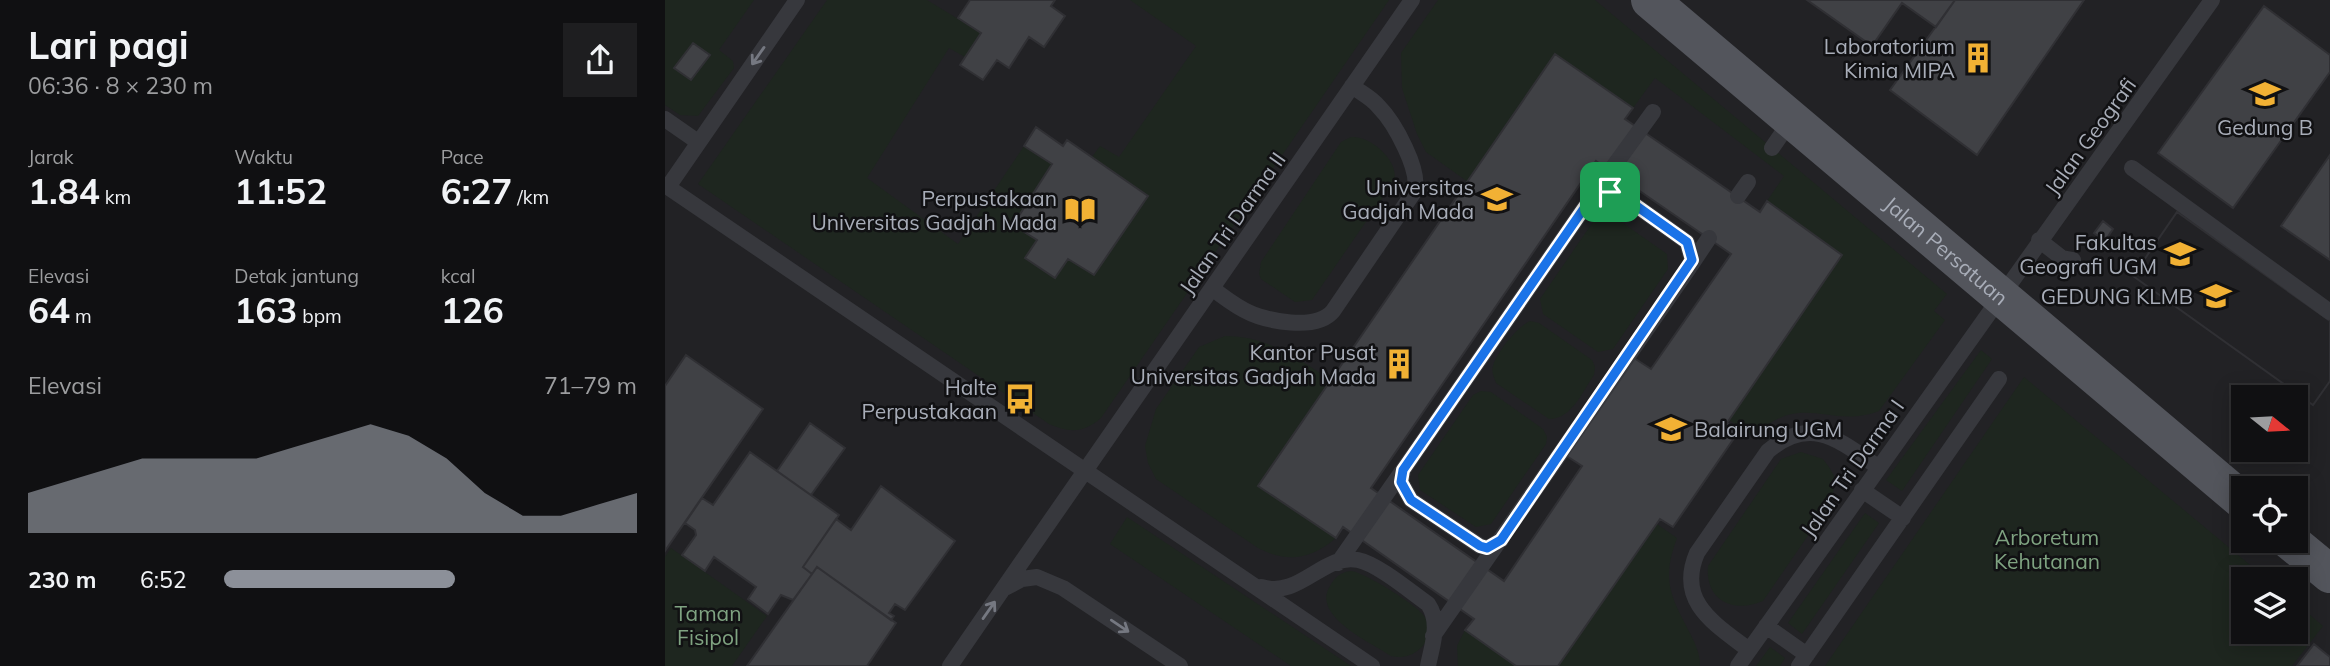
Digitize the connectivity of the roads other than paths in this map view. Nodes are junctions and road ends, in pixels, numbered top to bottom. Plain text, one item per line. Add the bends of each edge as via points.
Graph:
1 (797, 0) edge
2 (1412, 0) edge
3 (1650, 0) edge
4 (2212, 0) edge
5 (1352, 86) junction
6 (1653, 112) dead end
7 (665, 119) edge
8 (698, 142) junction
9 (2132, 168) dead end
10 (1748, 182) dead end
11 (666, 186) edge
12 (1738, 196) dead end
13 (1589, 201) junction
14 (1709, 239) dead end
15 (2039, 240) junction
16 (2073, 260) dead end
17 (1689, 268) junction
18 (1212, 288) junction
19 (2000, 295) junction
20 (2330, 312) edge
21 (1999, 379) dead end
22 (1878, 467) junction
23 (1403, 470) junction
24 (1085, 471) junction
25 (1862, 490) junction
26 (2231, 491) edge
27 (1903, 518) junction
28 (1501, 540) junction
29 (2305, 553) edge
30 (1338, 563) junction
31 (2330, 574) edge
32 (1249, 582) junction
33 (1003, 589) junction
34 (1766, 626) junction
35 (1433, 636) junction
36 (1749, 650) junction
37 (1803, 661) edge
38 (950, 666) edge
39 (1180, 666) edge
40 (1372, 666) edge
41 (1428, 666) edge
42 (1738, 666) edge

1 -> 8 lane
2 - 5 lane, Jalan Tri Darma II
3 - 19 main road, Jalan Persatuan via 1782,133
4 - 15 lane, Jalan Geografi
5 - 18 lane, Jalan Tri Darma II
5 - 18 lane via 1383,110 1417,179 1414,192 1333,311 1308,324 1259,316
6 - 13 lane
7 - 8 lane
8 - 11 lane
9 - 20 lane
10 - 12 lane
11 - 24 lane
13 - 17 lane via 1598,194 1621,195 1687,242
13 - 23 lane
14 - 17 lane
15 - 16 lane via 2062,258
15 - 19 lane, Jalan Geografi
17 - 28 lane
18 - 24 lane, Jalan Tri Darma II
19 - 22 lane, Jalan Tri Darma I
19 - 26 main road, Jalan Persatuan
21 - 27 lane
22 - 25 lane, Jalan Tri Darma I
22 - 36 lane via 1836,438 1807,432 1781,439 1760,462 1697,553 1689,581 1699,608
23 - 28 lane via 1401,482 1411,500 1480,546 1487,548
23 - 30 lane
24 - 32 lane
24 - 33 lane, Jalan Tri Darma II
25 - 27 lane
25 - 34 lane, Jalan Tri Darma I
27 - 37 lane
28 - 35 lane
29 - 31 main road
30 - 32 lane via 1288,589
30 - 35 lane via 1365,562 1428,604 1435,619
32 - 40 lane
38 -> 33 lane, Jalan Tri Darma II
33 -> 39 lane via 1030,578 1053,582
34 - 36 lane, Jalan Tri Darma I
34 - 37 lane
35 - 41 lane
36 - 42 lane, Jalan Tri Darma I

